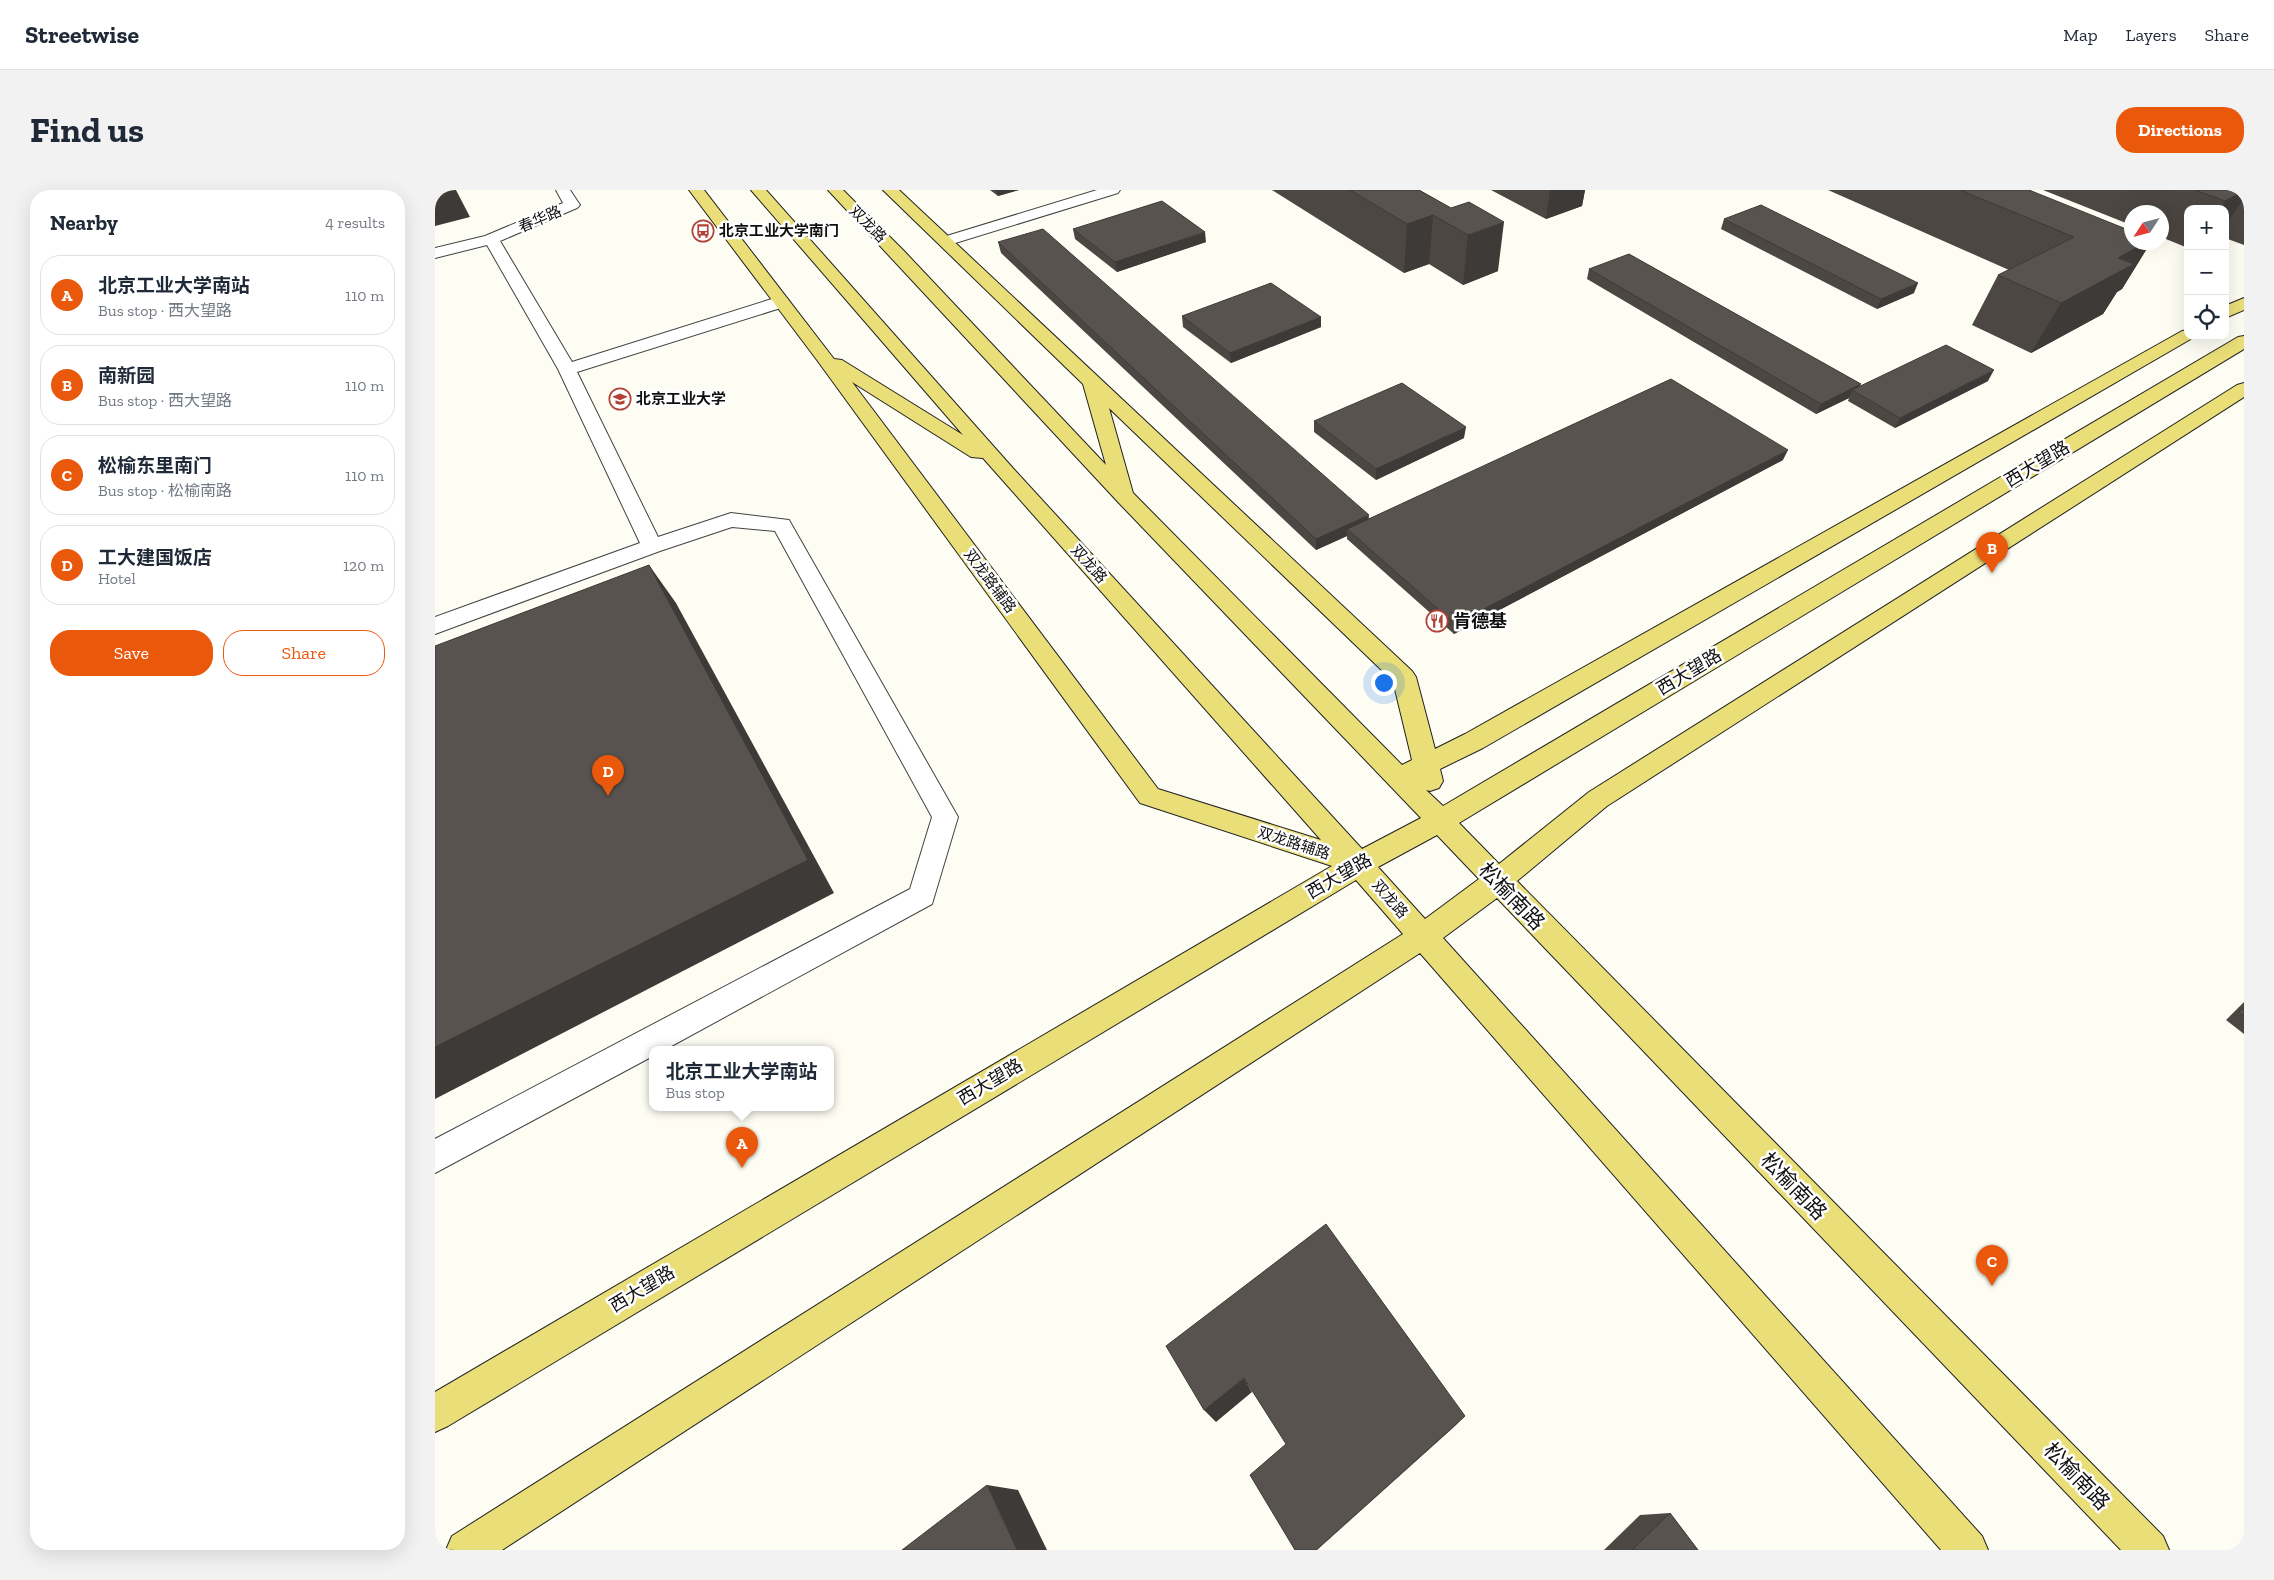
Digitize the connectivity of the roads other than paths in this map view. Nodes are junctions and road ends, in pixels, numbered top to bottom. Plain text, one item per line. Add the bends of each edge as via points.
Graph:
1 (563, 190) edge
2 (696, 190) edge
3 (758, 190) edge
4 (835, 190) edge
5 (890, 190) edge
6 (1113, 190) edge
7 (491, 240) junction
8 (946, 241) junction
9 (435, 253) edge
10 (781, 302) junction
11 (2244, 302) edge
12 (2229, 311) edge
13 (2184, 337) edge
14 (2244, 340) edge
15 (823, 356) junction
16 (567, 369) junction
17 (1092, 381) junction
18 (2244, 390) edge
19 (1004, 470) junction
20 (1126, 498) junction
21 (652, 546) junction
22 (435, 626) edge
23 (1426, 765) junction
24 (1400, 778) junction
25 (1440, 821) junction
26 (1359, 864) junction
27 (1497, 880) junction
28 (1422, 937) junction
29 (435, 1157) edge
30 (435, 1413) edge
31 (466, 1550) edge
32 (1968, 1550) edge
33 (2149, 1550) edge

1 - 7 street, 春华路 via 573,206
2 - 10 main road, 双龙路辅路
3 - 19 main road, 双龙路
4 - 20 main road, 双龙路
5 - 8 main road
6 - 8 street
7 - 9 street
7 - 16 street
8 - 17 main road
10 - 15 main road, 双龙路辅路
10 - 16 street
11 - 12 main road
13 - 23 main road via 1483,736
14 - 25 main road, 西大望路
15 - 19 main road
15 - 26 main road, 双龙路辅路 via 1149,796
16 - 21 street
17 - 20 main road
17 - 23 main road via 1404,677
18 - 27 main road via 1598,799
19 - 26 main road, 双龙路
20 - 24 main road, 双龙路
21 - 22 street
21 - 29 street via 731,520 782,525 945,817 922,896
23 - 24 main road
23 - 25 main road
24 - 25 main road, 双龙路
25 - 26 main road, 西大望路
25 - 27 main road, 松榆南路
26 - 28 main road, 双龙路
26 - 30 main road, 西大望路
27 - 28 main road
27 - 33 main road, 松榆南路
28 - 31 main road
28 - 32 main road

